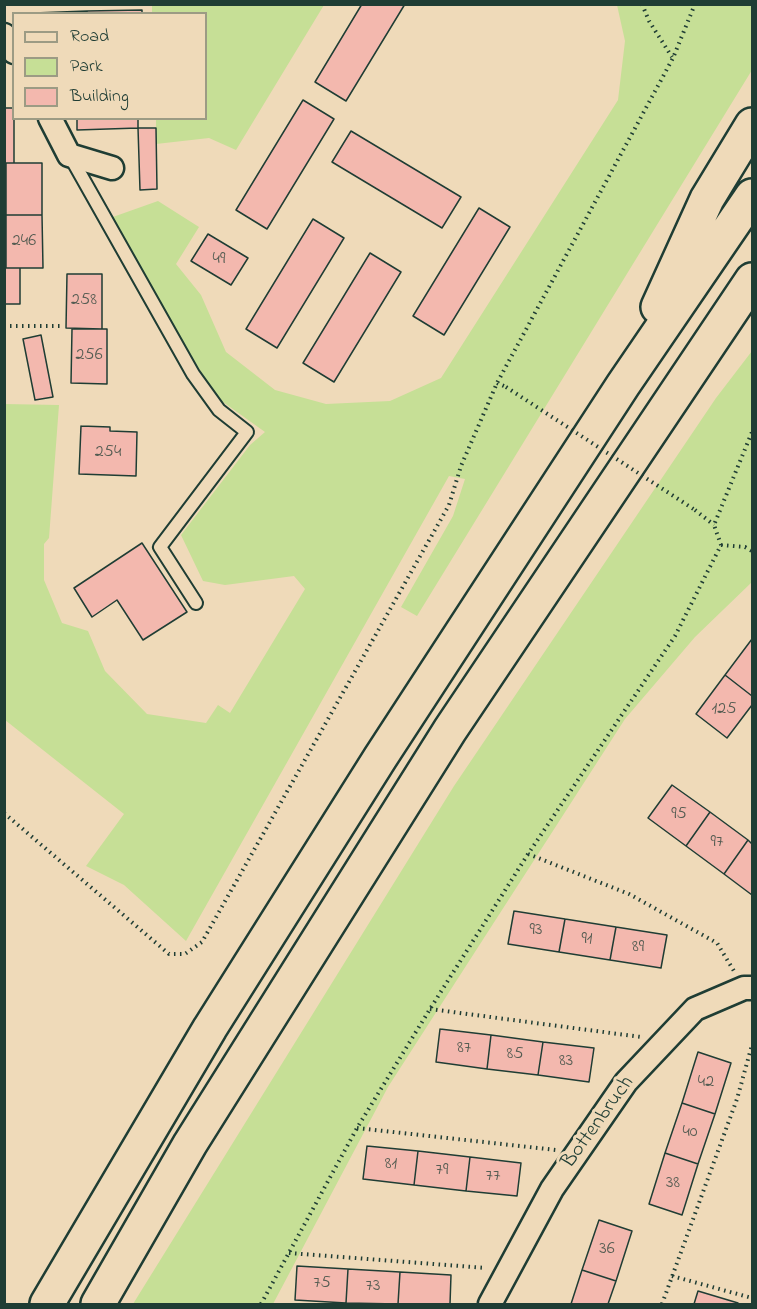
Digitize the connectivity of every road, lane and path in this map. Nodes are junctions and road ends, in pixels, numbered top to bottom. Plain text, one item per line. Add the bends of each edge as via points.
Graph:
1 (642, 4) edge
2 (695, 4) edge
3 (4, 35) edge
4 (12, 48) edge
5 (673, 58) junction
6 (51, 120) edge
7 (753, 125) edge
8 (69, 154) junction
9 (112, 168) dead end
10 (753, 196) edge
11 (753, 280) edge
12 (753, 293) edge
13 (4, 326) edge
14 (60, 326) dead end
15 (716, 335) junction
16 (497, 383) junction
17 (623, 385) junction
18 (753, 432) edge
19 (714, 525) junction
20 (721, 545) junction
21 (753, 550) edge
22 (196, 603) dead end
23 (4, 813) edge
24 (528, 854) junction
25 (748, 988) edge
26 (430, 1009) junction
27 (665, 1041) junction
28 (753, 1045) edge
29 (357, 1128) junction
30 (577, 1152) junction
31 (289, 1253) junction
32 (508, 1270) junction
33 (672, 1276) junction
34 (753, 1298) edge
35 (47, 1305) edge
36 (98, 1305) edge
37 (261, 1305) edge
38 (490, 1305) edge
39 (662, 1305) edge

1 - 5 path via 648,21
2 - 5 path
3 - 4 street
5 - 16 path
6 - 8 street
7 - 17 highway via 707,199
8 - 9 street
8 - 22 lane via 193,374 219,410 247,432 160,547
10 - 17 highway
11 - 15 highway
12 - 15 highway
13 - 14 path
15 - 36 highway via 450,730 190,1144
16 - 19 path, bridge
16 - 23 path via 460,466 449,505 202,942 185,954 169,954
17 - 35 highway via 210,1028
18 - 19 path
19 - 20 path
20 - 21 path
20 - 24 path via 675,636
24 - 25 path via 629,894 717,943
24 - 26 path
25 - 27 street, Bottenbruch via 694,1009
26 - 27 path
26 - 29 path
27 - 30 street, Bottenbruch via 626,1082
28 - 33 path
29 - 30 path
29 - 31 path
30 - 32 street, Bottenbruch
31 - 32 path
31 - 37 path
32 - 38 street, Bottenbruch
33 - 34 path
33 - 39 path

